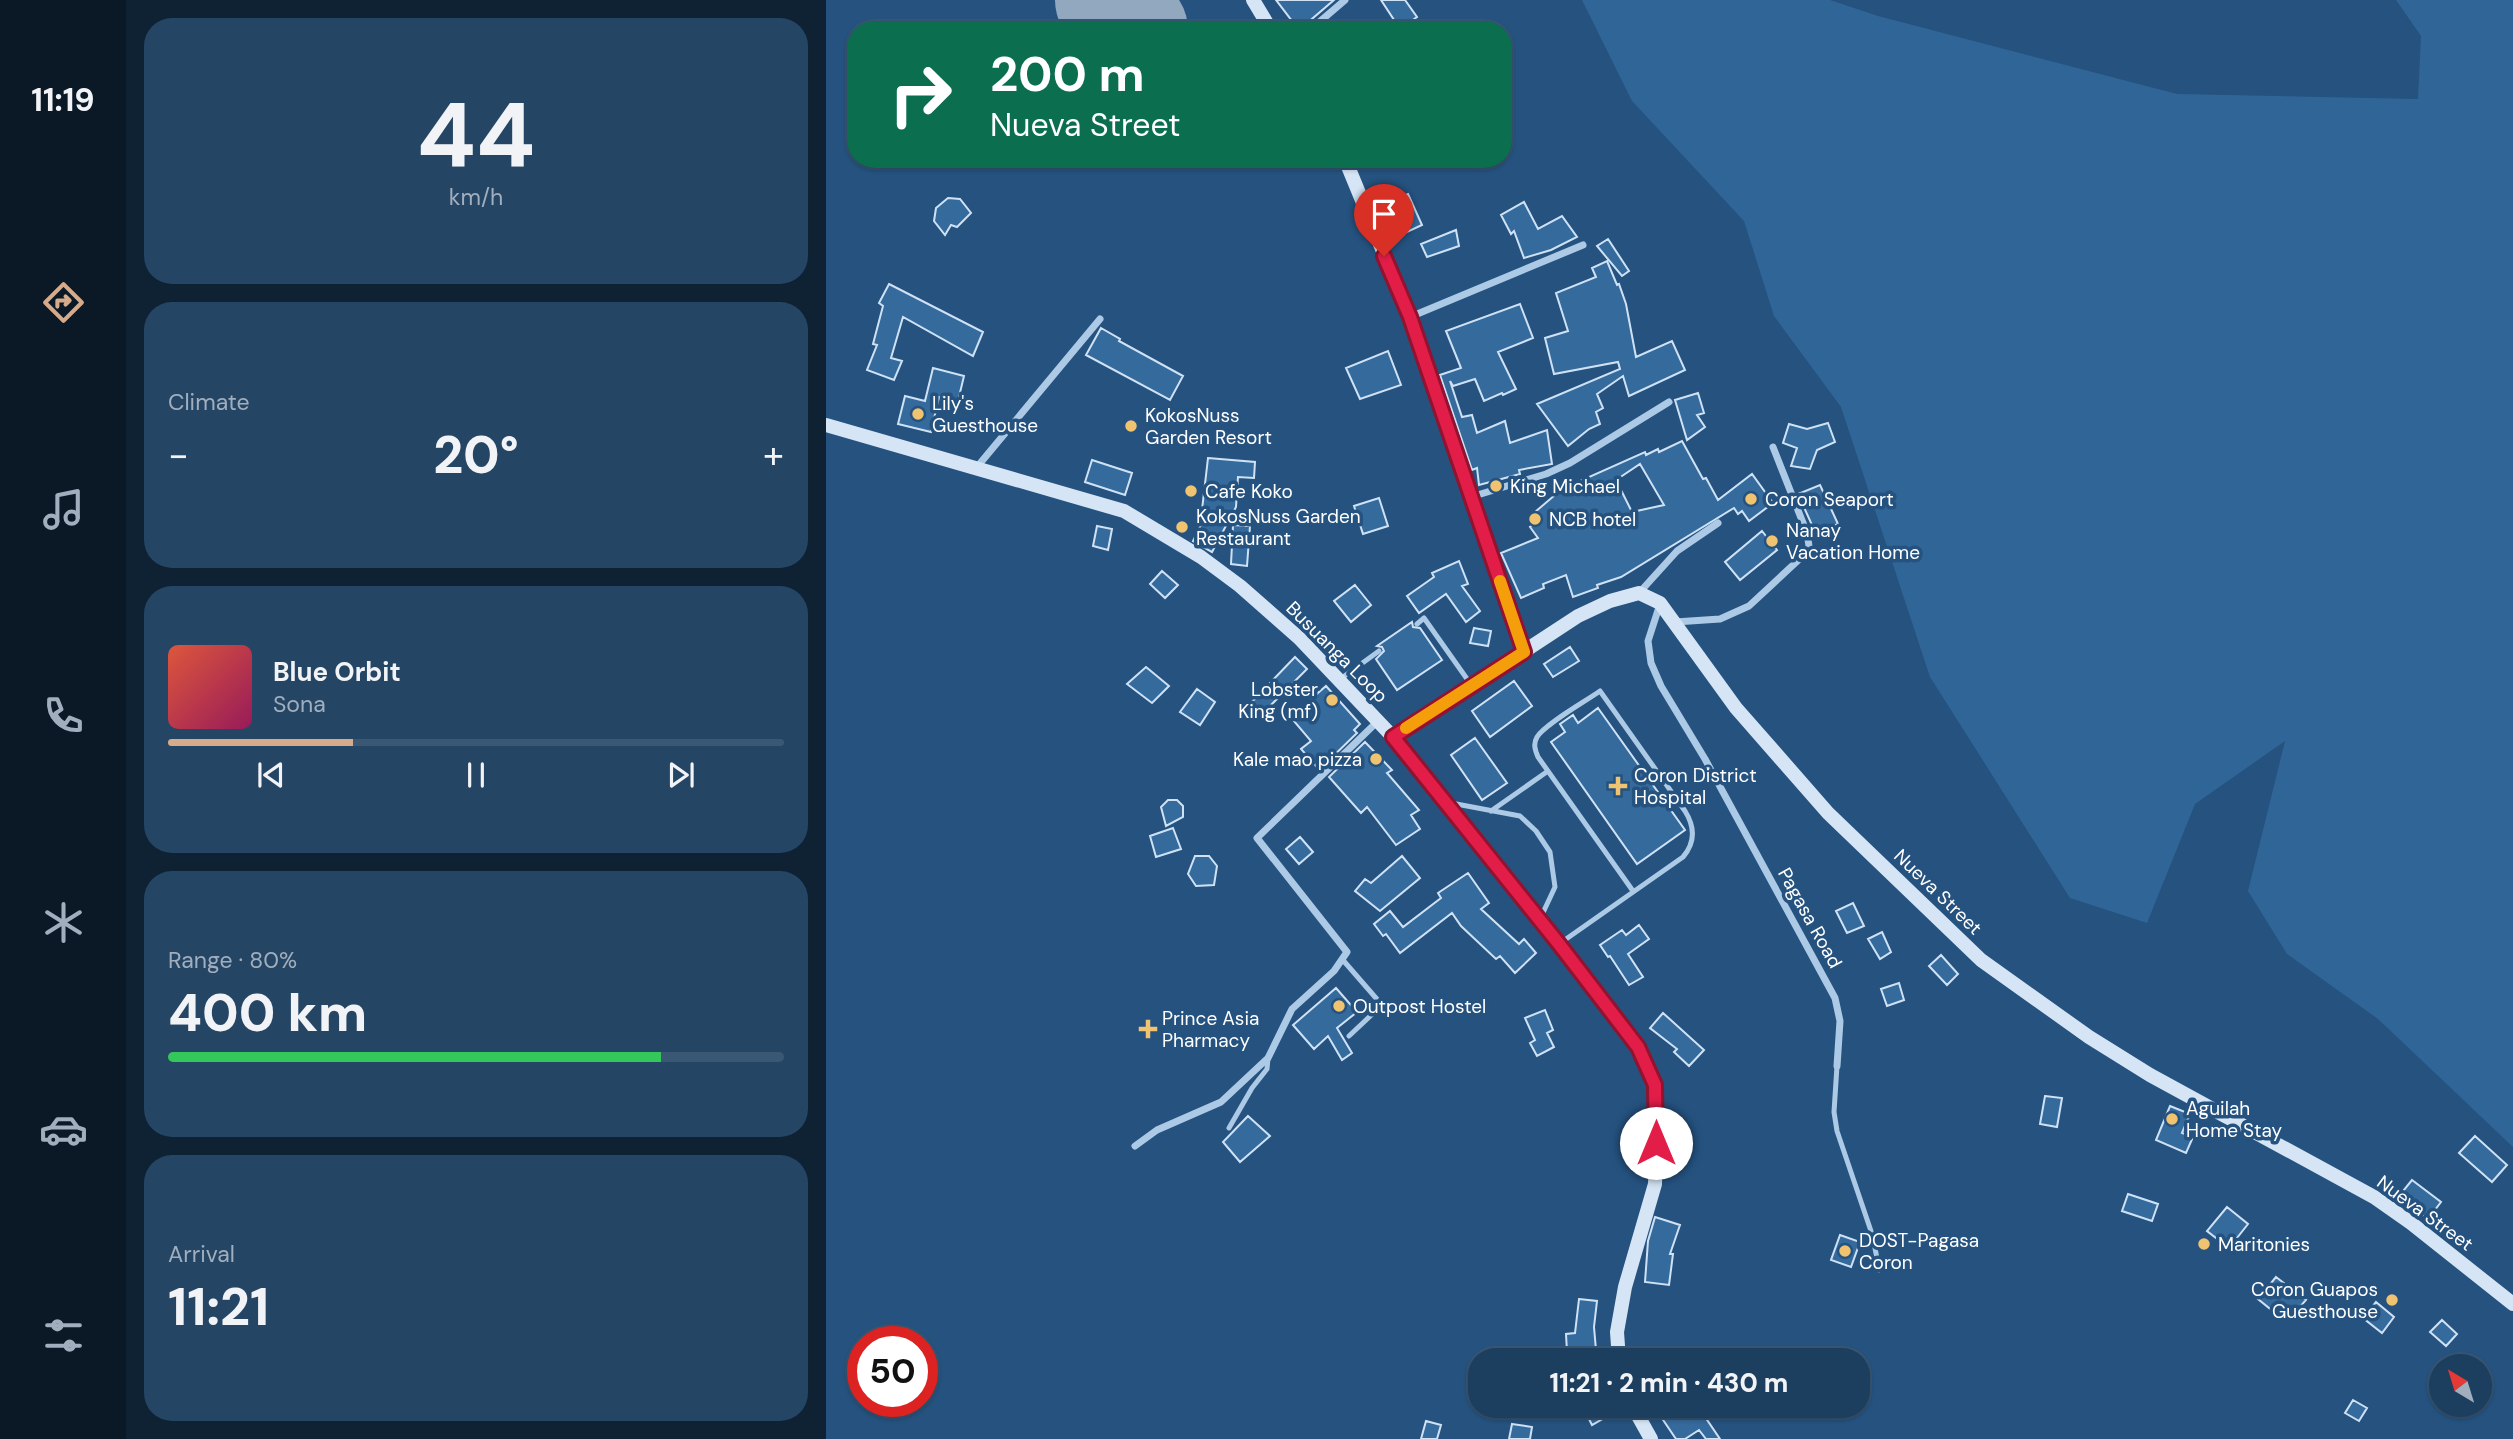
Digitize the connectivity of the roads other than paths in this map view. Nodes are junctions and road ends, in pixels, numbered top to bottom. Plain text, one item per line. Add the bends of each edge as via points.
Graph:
1 (1253, 0) edge
2 (1345, 0) edge
3 (1266, 21) edge
4 (1320, 21) edge
5 (1349, 168) edge
6 (1583, 245) dead end
7 (1410, 317) junction
8 (1100, 319) dead end
9 (1670, 402) dead end
10 (826, 425) edge
11 (1773, 447) dead end
12 (977, 467) junction
13 (1471, 497) junction
14 (1718, 523) dead end
15 (1639, 593) junction
16 (1660, 603) junction
17 (1674, 622) junction
18 (1417, 624) dead end
19 (1378, 651) dead end
20 (1524, 652) junction
21 (1339, 680) junction
22 (1472, 686) junction
23 (1378, 721) junction
24 (1393, 737) junction
25 (1548, 771) junction
26 (1448, 803) junction
27 (1490, 811) junction
28 (1633, 891) junction
29 (1539, 920) junction
30 (1559, 944) junction
31 (1342, 959) junction
32 (1349, 1037) dead end
33 (1268, 1058) junction
34 (1837, 1066) joint
35 (1229, 1129) dead end
36 (1135, 1146) dead end
37 (1879, 1270) dead end
38 (2513, 1304) edge
39 (1618, 1348) edge
40 (1639, 1418) edge
41 (1651, 1439) edge

1 - 3 main road
2 - 4 street
5 - 7 main road
6 - 7 street
7 - 13 main road
8 - 12 street
9 - 13 street via 1570,463
10 - 12 main road, Busuanga Loop
11 - 17 street via 1807,533 1806,553 1749,606 1720,619
12 - 21 main road, Busuanga Loop via 1124,511 1156,529 1240,586
13 - 20 main road
14 - 15 street via 1677,551
15 - 16 main road, Nueva Street
15 - 20 main road via 1578,616
16 - 17 main road, Nueva Street
16 - 34 street, Pagasa Road via 1648,641 1651,663 1835,998 1840,1021
17 - 38 main road, Nueva Street via 1736,708 1828,813 1981,960 2150,1075 2374,1197
18 - 22 lane via 1424,618
19 - 21 lane
20 - 22 main road
21 - 23 main road, Busuanga Loop
22 - 24 main road
23 - 24 main road, Busuanga Loop
23 - 31 street via 1256,838 1347,952
24 - 26 main road, Busuanga Loop
25 - 27 lane
25 - 28 lane
25 - 28 lane via 1535,752 1539,734 1600,691 1692,826 1691,843 1683,858
26 - 27 lane
26 - 29 main road, Busuanga Loop
27 - 29 lane via 1520,816 1550,852 1555,887
28 - 30 lane
29 - 30 main road, Busuanga Loop
30 - 39 main road, Busuanga Loop via 1638,1047 1655,1085 1654,1184 1625,1287 1616,1332
31 - 32 lane via 1382,1004
31 - 33 street via 1292,1009
33 - 35 lane via 1268,1069
33 - 36 street via 1221,1102 1157,1130
34 - 37 lane, Pagasa Road via 1837,1131 1873,1237
40 - 41 main road

